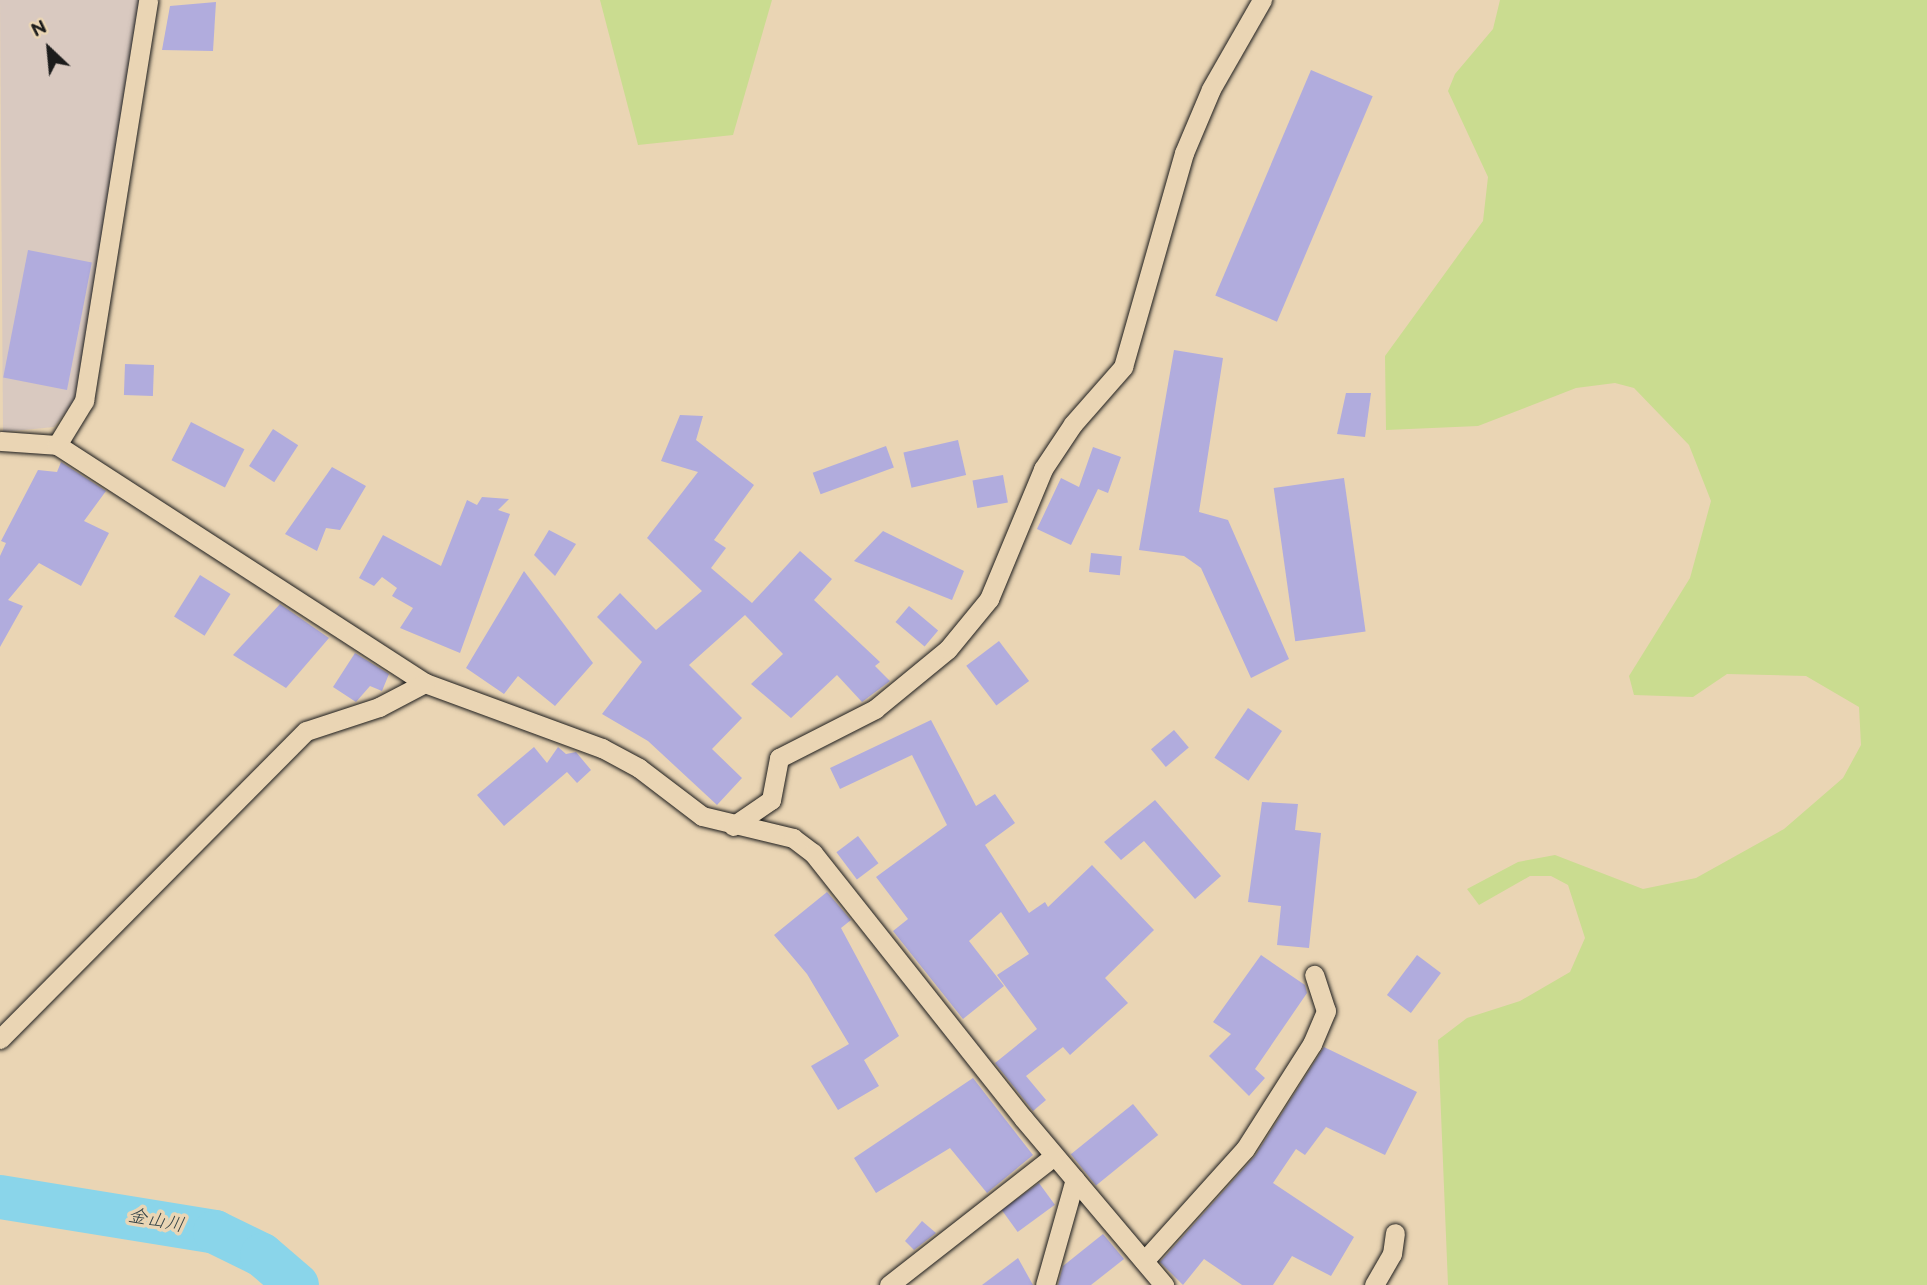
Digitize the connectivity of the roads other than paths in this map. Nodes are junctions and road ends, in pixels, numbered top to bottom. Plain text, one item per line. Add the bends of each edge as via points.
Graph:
1 (148, 0) edge
2 (1262, 0) edge
3 (0, 441) edge
4 (57, 445) junction
5 (425, 683) junction
6 (733, 826) junction
7 (1314, 975) dead end
8 (0, 1039) edge
9 (1054, 1156) junction
10 (1074, 1179) junction
11 (1395, 1233) dead end
12 (1144, 1261) junction
13 (889, 1285) edge
14 (1045, 1285) edge
15 (1164, 1285) edge
16 (1374, 1285) edge

1 - 4 street via 84,401
2 - 6 street via 1211,89 1184,153 1123,367 1073,424 1043,470 989,599 948,649 876,709 779,758 771,800
3 - 4 street
4 - 5 street
5 - 6 street via 602,748 639,768 702,816
5 - 8 street via 379,707 306,731
6 - 9 street via 786,835 813,853
7 - 12 street via 1326,1011 1312,1044 1245,1149
9 - 10 street
9 - 13 street
10 - 12 street
10 - 14 street
11 - 16 street via 1392,1254
12 - 15 street

